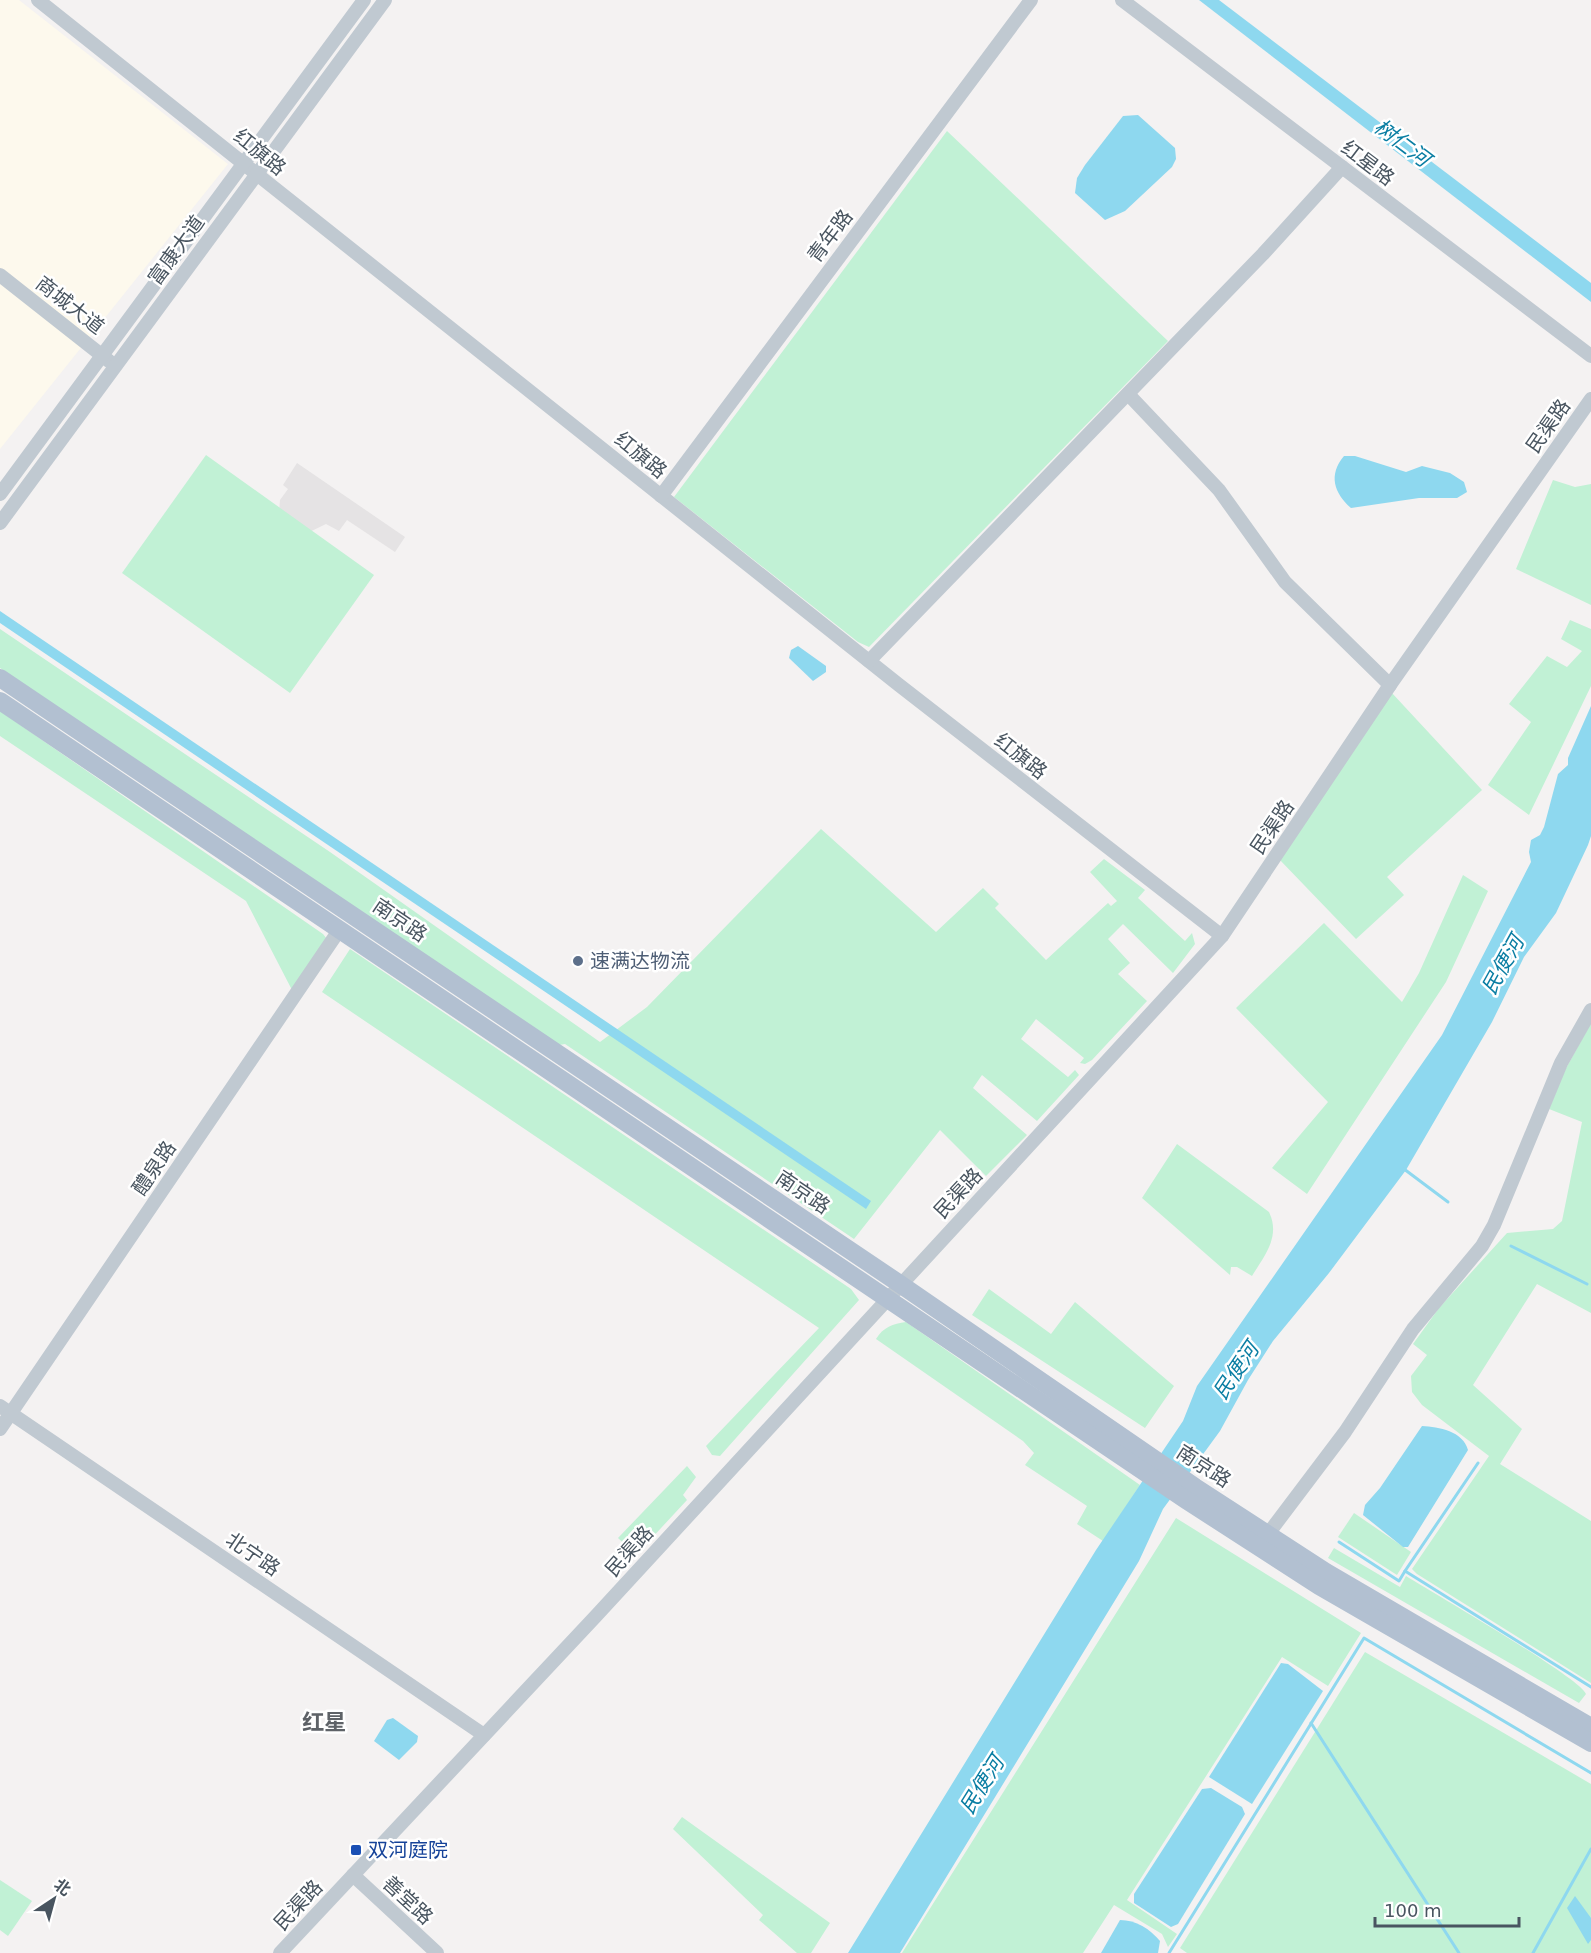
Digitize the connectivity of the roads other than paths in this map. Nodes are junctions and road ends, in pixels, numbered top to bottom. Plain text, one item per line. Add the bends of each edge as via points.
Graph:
1 (38, 0) edge
2 (364, 0) edge
3 (385, 0) edge
4 (1031, 0) edge
5 (1122, 0) edge
6 (244, 164) junction
7 (1342, 167) junction
8 (256, 174) junction
9 (0, 275) edge
10 (102, 356) junction
11 (1591, 356) edge
12 (116, 366) junction
13 (1128, 394) junction
14 (1591, 399) edge
15 (0, 494) edge
16 (661, 496) junction
17 (0, 523) edge
18 (868, 661) junction
19 (0, 678) edge
20 (1390, 685) junction
21 (0, 701) edge
22 (340, 929) junction
23 (1222, 936) junction
24 (1591, 1010) edge
25 (900, 1284) junction
26 (887, 1298) junction
27 (6, 1410) edge
28 (0, 1429) edge
29 (1142, 1461) junction
30 (1191, 1494) junction
31 (1268, 1534) junction
32 (1591, 1727) edge
33 (484, 1735) junction
34 (1591, 1743) edge
35 (353, 1875) junction
36 (280, 1953) edge
37 (436, 1953) edge

1 - 6 street, 红旗路
2 - 6 street, 富康大道
3 - 8 street, 富康大道
4 - 16 street, 青年路
5 - 7 street, 红星路
6 - 8 street, 红旗路
6 - 10 street, 富康大道
7 - 11 street, 红星路
7 - 13 street
8 - 12 street, 富康大道
8 - 16 street, 红旗路
9 - 10 street, 商城大道
10 - 12 street, 商城大道
10 - 15 street, 富康大道
12 - 17 street, 富康大道
13 - 18 street
13 - 20 street via 1219,490 1285,582
14 - 20 street, 民渠路
16 - 18 street, 红旗路
18 - 23 street, 红旗路
19 - 25 main road, 南京路
20 - 23 street, 民渠路
21 - 22 main road, 南京路
22 - 26 main road, 南京路
22 - 27 street, 醴泉路
23 - 25 street, 民渠路
24 - 31 street via 1561,1063 1482,1246 1413,1329 1345,1432
25 - 26 street, 民渠路
25 - 29 main road, 南京路
26 - 29 main road, 南京路
26 - 33 street, 民渠路
27 - 28 street, 醴泉路
27 - 33 street, 北宁路
29 - 30 main road, 南京路
30 - 31 main road, 南京路
30 - 34 main road, 南京路 via 1319,1586
31 - 32 main road, 南京路
33 - 35 street, 民渠路
35 - 36 street, 民渠路
35 - 37 street, 善堂路

